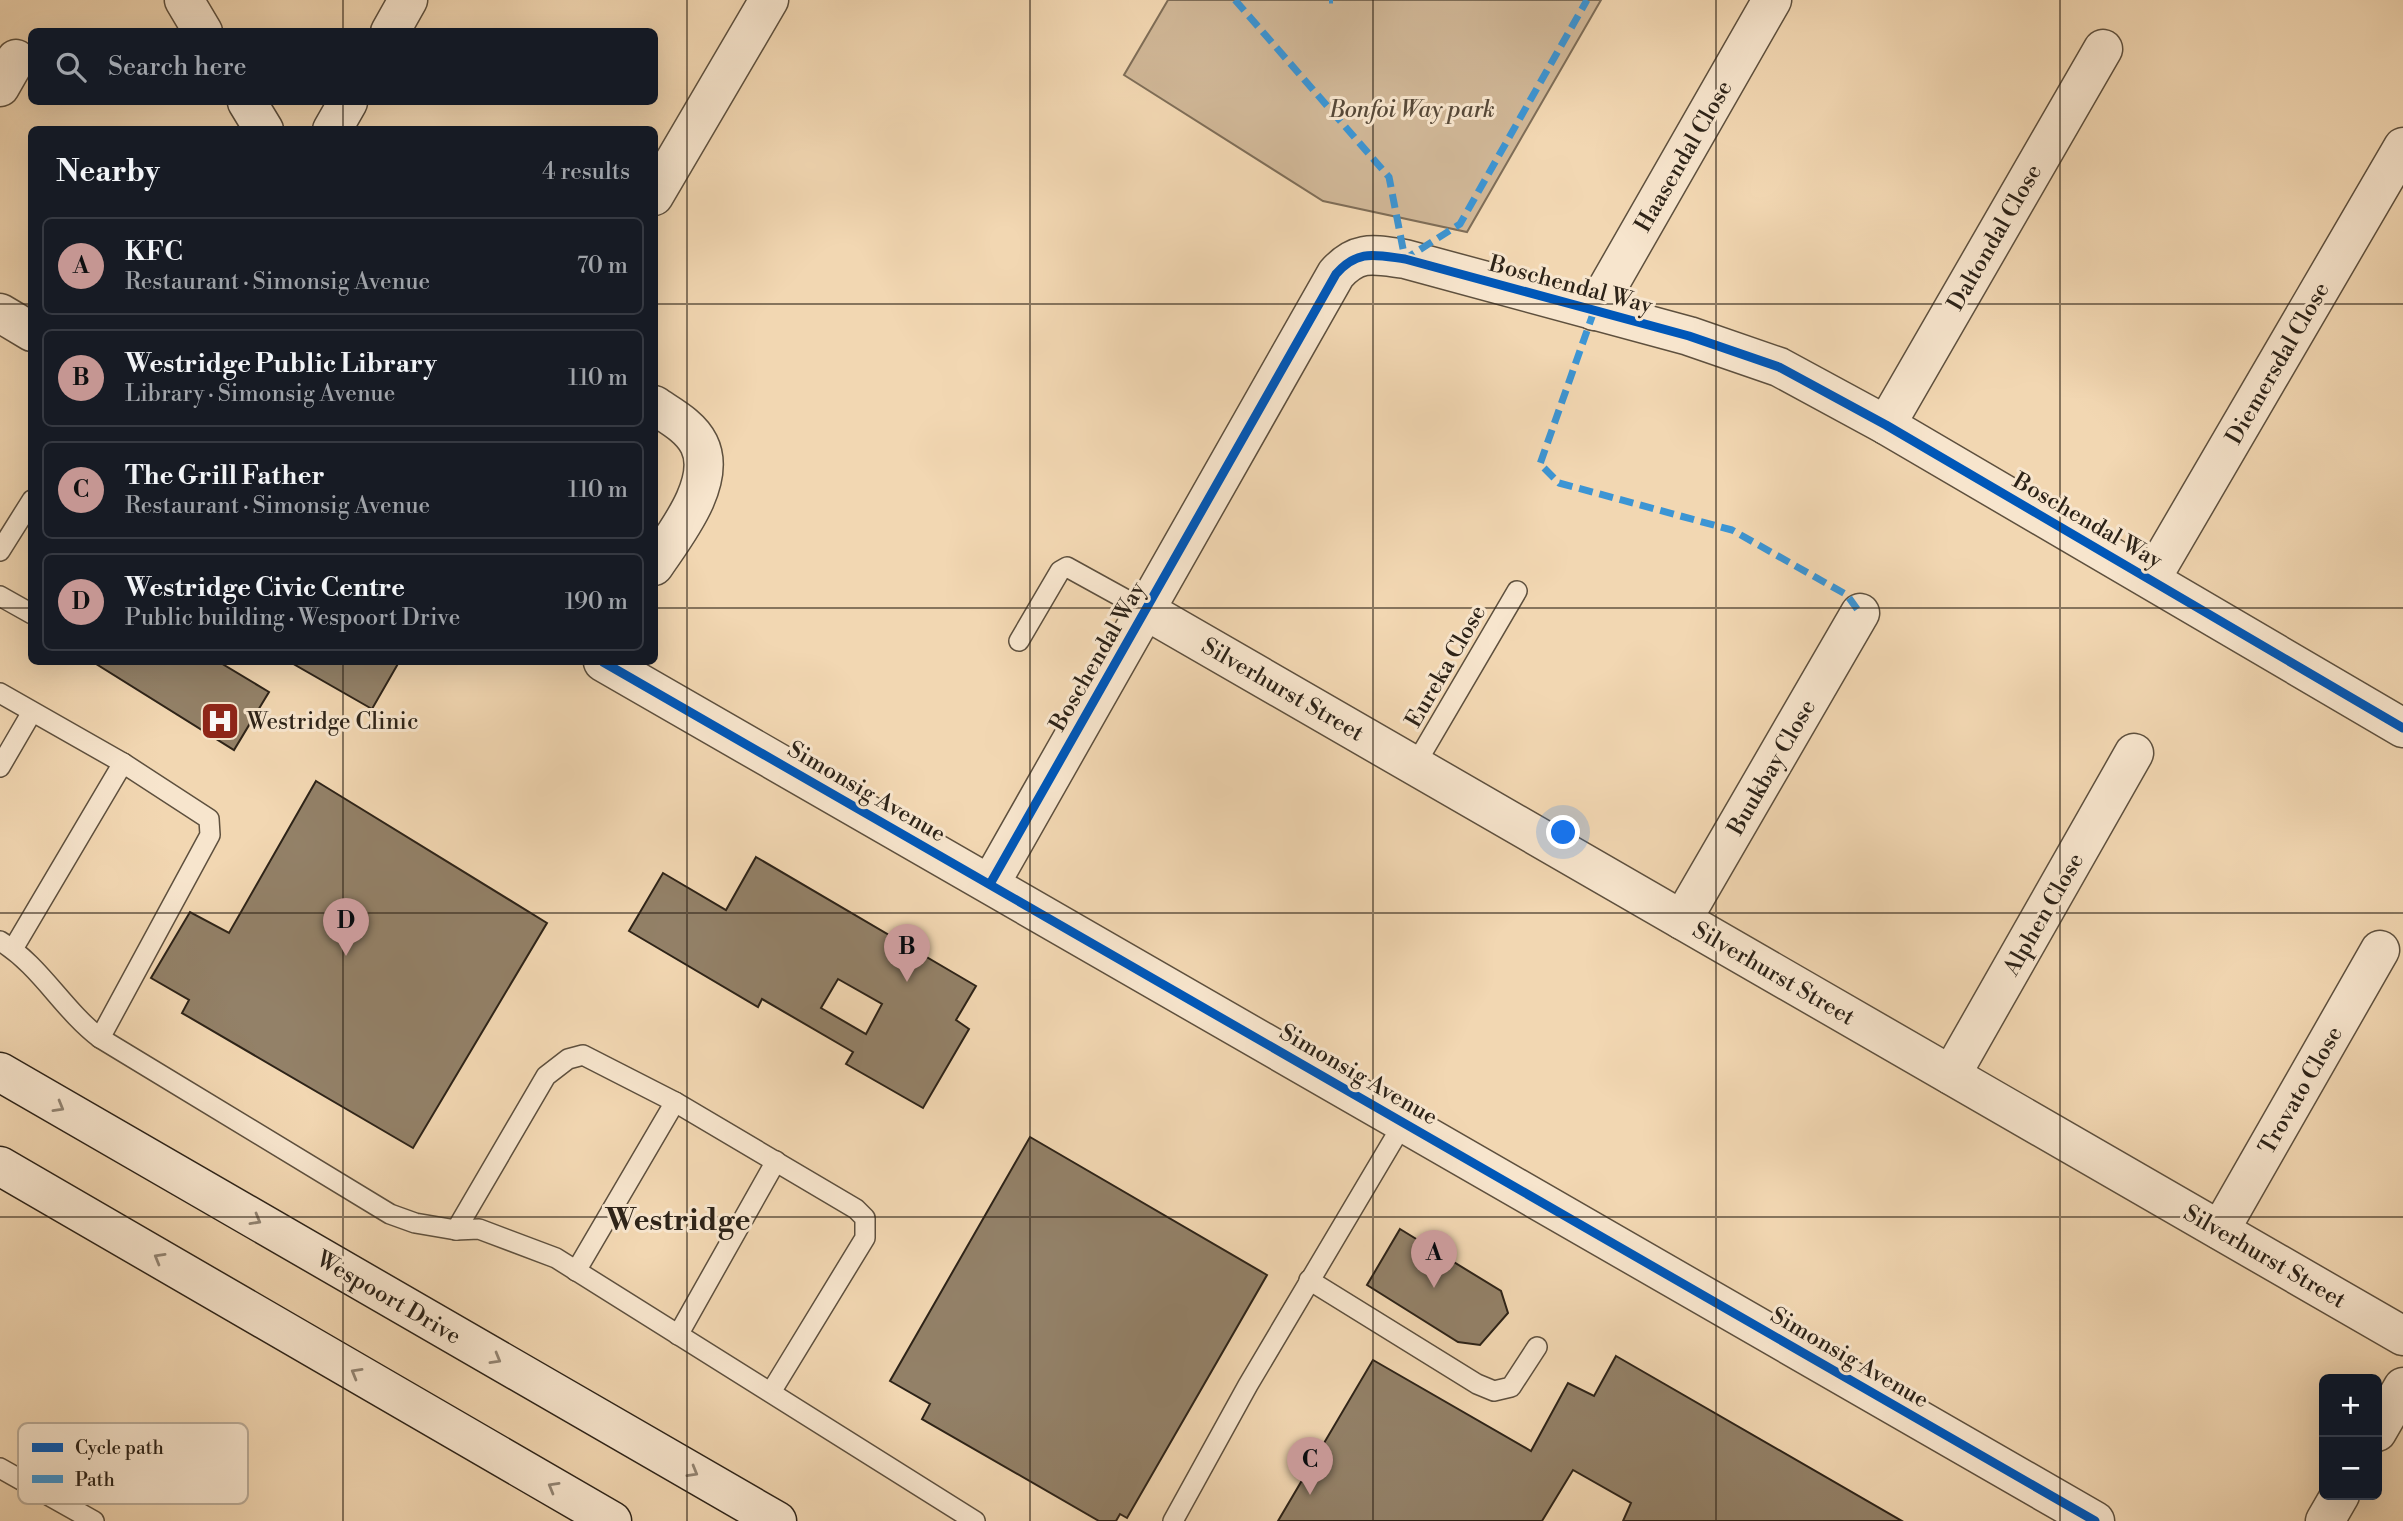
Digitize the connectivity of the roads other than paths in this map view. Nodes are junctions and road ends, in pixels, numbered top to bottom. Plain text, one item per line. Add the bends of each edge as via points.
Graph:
1 (184, 0) edge
2 (408, 0) edge
3 (769, 0) edge
4 (1772, 0) edge
5 (201, 28) edge
6 (392, 28) edge
7 (2103, 49) dead end
8 (249, 105) edge
9 (346, 105) edge
10 (262, 126) edge
11 (334, 126) edge
12 (2403, 147) edge
13 (658, 189) edge
14 (1594, 311) junction
15 (658, 408) edge
16 (1886, 425) junction
17 (28, 506) edge
18 (0, 551) edge
19 (658, 560) edge
20 (2151, 579) junction
21 (1517, 591) dead end
22 (0, 596) edge
23 (1145, 610) junction
24 (28, 612) edge
25 (1860, 613) dead end
26 (1019, 641) dead end
27 (608, 665) edge
28 (0, 694) edge
29 (32, 712) junction
30 (2403, 728) edge
31 (2134, 752) dead end
32 (124, 763) junction
33 (1415, 765) junction
34 (0, 767) edge
35 (989, 884) junction
36 (1682, 920) junction
37 (6, 945) edge
38 (2380, 950) dead end
39 (100, 1038) junction
40 (0, 1072) edge
41 (1951, 1075) junction
42 (675, 1102) junction
43 (1404, 1122) junction
44 (776, 1161) junction
45 (0, 1166) edge
46 (456, 1230) junction
47 (2220, 1230) junction
48 (576, 1271) junction
49 (1309, 1280) junction
50 (678, 1335) junction
51 (2403, 1336) edge
52 (1537, 1348) dead end
53 (2403, 1387) edge
54 (771, 1392) junction
55 (2382, 1423) edge
56 (0, 1468) edge
57 (18, 1478) edge
58 (2337, 1500) edge
59 (64, 1504) edge
60 (94, 1521) edge
61 (612, 1521) edge
62 (777, 1521) edge
63 (975, 1521) edge
64 (1173, 1521) edge
65 (2095, 1521) edge
66 (2325, 1521) edge

1 - 5 street
2 - 6 street
3 - 13 street
4 - 14 street, Haasendal Close
7 - 16 street, Daltondal Close
8 - 10 street
9 - 11 street
12 - 20 street, Diemersdal Close
14 - 16 street, Boschendal Way via 1689,336 1779,367
14 - 23 street, Boschendal Way via 1405,259 1368,254 1345,264
15 - 19 street via 685,426 700,444 705,466 697,498
16 - 20 street, Boschendal Way
17 - 18 lane
20 - 30 street, Boschendal Way
21 - 33 lane, Eureka Close
22 - 24 lane
23 - 26 lane via 1066,567
23 - 33 street, Silverhurst Street
23 - 35 street, Boschendal Way
25 - 36 street, Buukbay Close
27 - 35 street, Simonsig Avenue
28 - 29 lane
29 - 32 lane
29 - 34 lane
31 - 41 street, Alphen Close
32 - 37 lane
32 - 39 lane via 209,819 210,835
33 - 36 street, Silverhurst Street
35 - 43 street, Simonsig Avenue
36 - 41 street, Silverhurst Street
37 - 39 lane via 43,976 83,1025
38 - 47 street, Trovato Close
39 - 46 lane via 390,1214
40 -> 62 street, Wespoort Drive
41 - 47 street, Silverhurst Street
42 - 44 lane
42 - 46 lane via 583,1055 568,1059 546,1076
42 - 48 lane
43 - 49 lane
43 - 65 street, Simonsig Avenue
44 - 50 lane
44 - 54 lane via 856,1209 865,1218 867,1229
61 -> 45 street
46 - 48 lane via 479,1230 527,1245
47 - 51 street, Silverhurst Street
48 - 50 lane
49 - 52 lane via 1494,1391 1511,1387
49 - 64 lane
50 - 54 lane
53 - 55 street
54 - 63 lane
56 - 57 lane
58 - 66 street
59 - 60 lane

